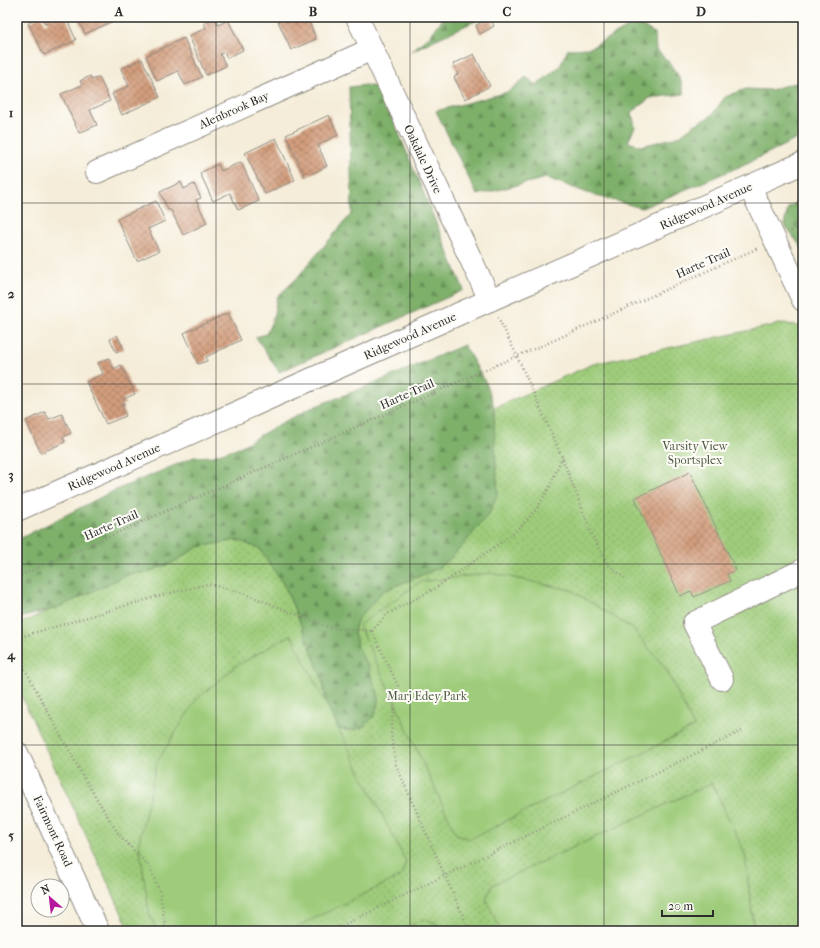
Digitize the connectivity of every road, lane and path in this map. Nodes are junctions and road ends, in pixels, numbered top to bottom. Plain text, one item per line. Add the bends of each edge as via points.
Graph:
1 (357, 17) edge
2 (372, 49) junction
3 (803, 163) edge
4 (97, 172) dead end
5 (750, 187) junction
6 (803, 226) edge
7 (774, 239) junction
8 (490, 300) junction
9 (803, 300) edge
10 (517, 356) junction
11 (562, 456) junction
12 (17, 510) edge
13 (803, 570) edge
14 (17, 577) edge
15 (624, 578) dead end
16 (372, 631) junction
17 (17, 638) edge
18 (17, 655) edge
19 (722, 679) dead end
20 (744, 730) dead end
21 (17, 753) edge
22 (445, 876) junction
23 (98, 931) edge
24 (166, 931) edge
25 (331, 931) edge
26 (470, 931) edge

1 - 2 street, Oakdale Drive
2 - 4 street, Alenbrook Bay
2 - 8 street, Oakdale Drive
3 - 5 street, Ridgewood Avenue
5 - 7 street
5 - 8 street, Ridgewood Avenue
6 - 7 path, Harte Trail
7 - 9 street
7 - 10 path, Harte Trail
8 - 10 path
8 - 12 street, Ridgewood Avenue
10 - 11 path
10 - 14 path, Harte Trail
11 - 15 path via 593,537 608,564
11 - 16 path via 549,488 536,510 514,533 436,588 386,614
13 - 19 street via 694,622
16 - 17 path via 331,628 240,592 208,584
16 - 22 path via 398,686 391,734 396,765
18 - 24 path via 84,778 119,835 150,867 160,894
20 - 22 path
21 - 23 street, Fairmont Road
22 - 25 path
22 - 26 path

